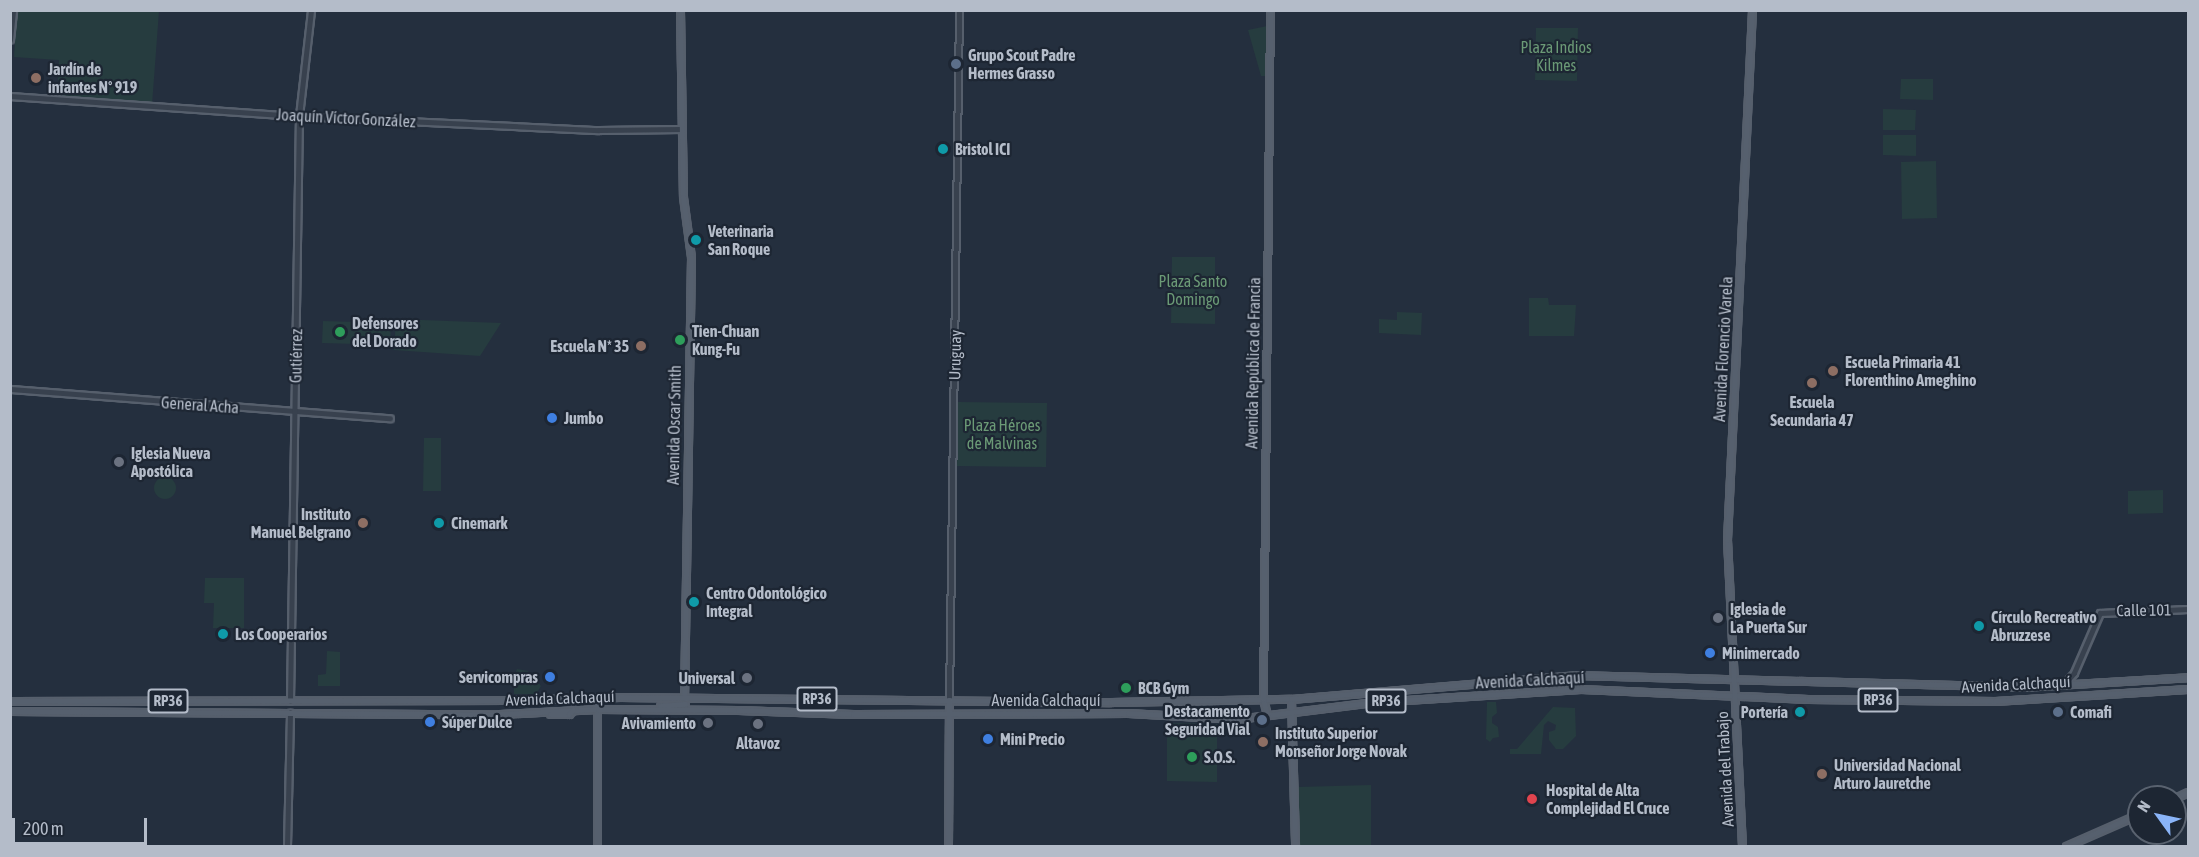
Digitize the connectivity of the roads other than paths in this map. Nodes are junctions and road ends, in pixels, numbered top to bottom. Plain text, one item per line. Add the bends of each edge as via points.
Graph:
1 (13, 10) edge
2 (311, 10) edge
3 (680, 10) edge
4 (959, 10) edge
5 (1270, 10) edge
6 (1752, 10) edge
7 (10, 40) edge
8 (10, 96) edge
9 (299, 116) junction
10 (681, 129) junction
11 (10, 389) edge
12 (295, 412) junction
13 (390, 418) dead end
14 (2188, 609) edge
15 (2188, 677) edge
16 (1734, 681) junction
17 (2063, 685) junction
18 (2032, 687) junction
19 (2188, 689) edge
20 (1734, 692) junction
21 (684, 697) junction
22 (572, 698) junction
23 (597, 698) junction
24 (1263, 699) junction
25 (1292, 699) junction
26 (2022, 699) junction
27 (949, 700) junction
28 (10, 701) edge
29 (290, 701) junction
30 (685, 704) dead end
31 (598, 709) junction
32 (631, 709) junction
33 (573, 710) junction
34 (10, 711) edge
35 (1292, 711) junction
36 (290, 713) junction
37 (949, 715) junction
38 (1267, 715) junction
39 (2127, 819) edge
40 (287, 846) edge
41 (597, 846) edge
42 (948, 846) edge
43 (1295, 846) edge
44 (1742, 846) edge
45 (2066, 846) edge

1 - 7 street
2 - 9 street, Gutiérrez
3 - 10 main road, Avenida Oscar Smith
4 - 27 street, Uruguay
5 - 24 main road, Avenida República de Francia
6 - 16 main road, Avenida Florencio Varela via 1726,540
8 - 9 street, Joaquín Víctor González
9 - 10 street, Joaquín Víctor González via 599,130
9 - 12 street, Gutiérrez
10 - 21 main road, Avenida Oscar Smith via 683,197 690,248
11 - 12 street, General Acha
12 - 13 street, General Acha
12 - 29 street, Gutiérrez
14 - 17 street, Calle 101 via 2100,612 2074,673
15 - 17 main road, Avenida Calchaquí / RP36
16 - 18 main road, Avenida Calchaquí / RP36
16 - 20 main road, Avenida Florencio Varela
16 - 25 main road, Avenida Calchaquí / RP36 via 1575,675
17 - 18 main road, Avenida Calchaquí / RP36
18 - 26 main road via 2024,691
19 - 26 main road, Avenida Calchaquí / RP36
20 - 26 main road, Avenida Calchaquí / RP36 via 1866,700
20 - 35 main road, Avenida Calchaquí / RP36 via 1581,689
20 - 44 main road, Avenida del Trabajo
21 - 23 main road, Avenida Calchaquí / RP36
21 - 27 main road, Avenida Calchaquí / RP36
22 - 23 main road, Avenida Calchaquí / RP36
22 - 29 main road, Avenida Calchaquí / RP36
22 - 33 main road
23 - 31 main road
24 - 25 main road, Avenida Calchaquí / RP36
24 - 27 main road, Avenida Calchaquí / RP36
24 - 38 main road, Avenida República de Francia
25 - 35 main road
27 - 37 main road
28 - 29 main road, Avenida Calchaquí / RP36
30 - 32 main road
31 - 32 main road, Avenida Calchaquí / RP36
31 - 33 main road, Avenida Calchaquí / RP36
31 - 41 main road
32 - 37 main road, Avenida Calchaquí / RP36
33 - 36 main road, Avenida Calchaquí / RP36 via 569,714
34 - 36 main road, Avenida Calchaquí / RP36
35 - 38 main road, Avenida Calchaquí / RP36
35 - 43 main road
36 - 40 street
37 - 38 main road, Avenida Calchaquí / RP36 via 1128,713 1237,719
37 - 42 main road
39 - 45 main road

